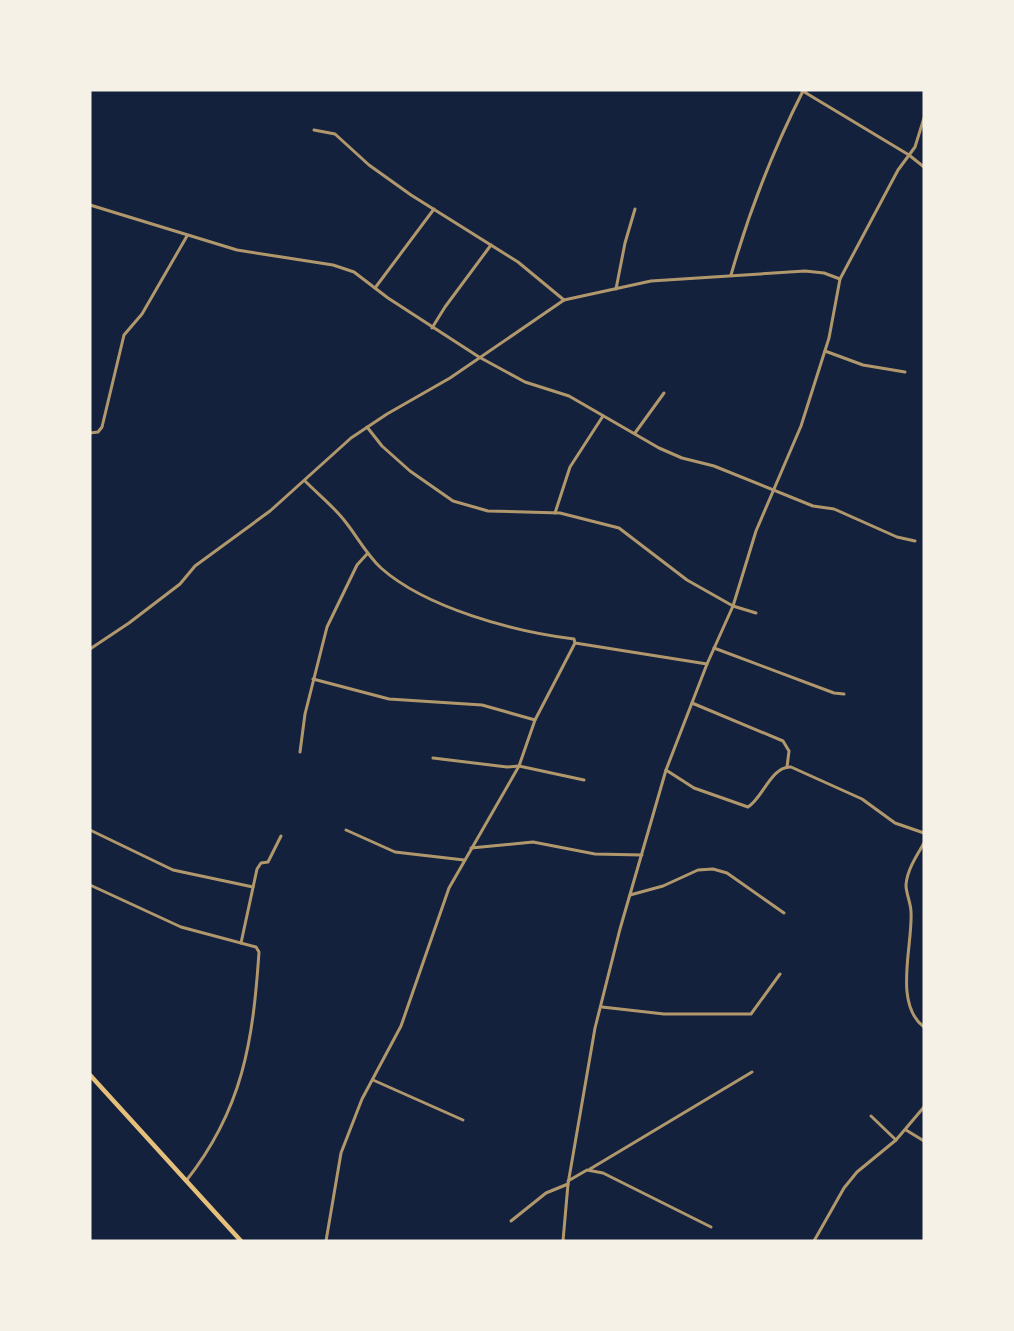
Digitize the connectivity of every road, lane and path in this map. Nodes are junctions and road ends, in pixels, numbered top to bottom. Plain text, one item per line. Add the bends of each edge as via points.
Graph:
1 (804, 90) edge
2 (924, 117) edge
3 (314, 130) dead end
4 (909, 155) junction
5 (924, 167) edge
6 (90, 205) edge
7 (434, 209) junction
8 (635, 209) dead end
9 (187, 236) junction
10 (491, 245) junction
11 (730, 276) junction
12 (840, 279) junction
13 (375, 288) junction
14 (616, 289) junction
15 (564, 300) junction
16 (432, 328) junction
17 (825, 351) junction
18 (479, 357) junction
19 (905, 372) dead end
20 (664, 393) dead end
21 (603, 416) junction
22 (368, 427) junction
23 (90, 433) edge
24 (635, 433) junction
25 (305, 481) junction
26 (774, 490) junction
27 (555, 513) junction
28 (915, 541) dead end
29 (367, 554) junction
30 (733, 606) junction
31 (756, 613) dead end
32 (575, 643) junction
33 (714, 648) junction
34 (90, 649) edge
35 (707, 663) junction
36 (313, 679) junction
37 (844, 694) dead end
38 (692, 703) junction
39 (535, 720) junction
40 (300, 752) dead end
41 (433, 758) dead end
42 (519, 766) junction
43 (787, 767) junction
44 (666, 770) junction
45 (584, 780) dead end
46 (90, 830) edge
47 (346, 830) dead end
48 (924, 833) edge
49 (281, 836) dead end
50 (924, 843) edge
51 (471, 848) junction
52 (642, 855) junction
53 (464, 860) junction
54 (90, 885) edge
55 (253, 887) junction
56 (630, 894) junction
57 (784, 913) dead end
58 (241, 943) junction
59 (780, 974) dead end
60 (602, 1006) junction
61 (924, 1027) edge
62 (752, 1072) dead end
63 (90, 1074) edge
64 (373, 1080) junction
65 (924, 1107) edge
66 (871, 1116) dead end
67 (464, 1120) dead end
68 (906, 1130) junction
69 (896, 1140) junction
70 (924, 1141) edge
71 (590, 1169) junction
72 (186, 1182) junction
73 (568, 1182) junction
74 (511, 1221) dead end
75 (711, 1227) dead end
76 (241, 1241) edge
77 (326, 1241) edge
78 (563, 1241) edge
79 (814, 1241) edge

1 - 4 street
1 - 11 street via 782,132 745,225
2 - 4 street via 919,138
3 - 7 street via 335,134 369,165
4 - 5 street
4 - 12 street
6 - 9 street
7 - 10 street
7 - 13 street
8 - 14 street
9 - 13 street via 261,256 340,266
9 - 23 street via 142,314 124,335 102,427
10 - 15 street
10 - 16 street
11 - 12 street via 805,271
11 - 14 street via 674,278
12 - 17 street
13 - 16 street
14 - 15 street
15 - 18 street
16 - 18 street
17 - 19 street via 864,365
17 - 26 street via 801,426
18 - 21 street via 525,382 569,396
18 - 22 street
20 - 24 street
21 - 24 street
21 - 27 street via 570,467
22 - 25 street
22 - 27 street via 410,471 453,501 488,511
24 - 26 street via 682,458
25 - 29 street via 342,518
25 - 34 street via 195,566 180,584
26 - 28 street
26 - 30 street via 756,531
27 - 30 street via 619,528 687,580
29 - 32 street via 395,579 439,602 504,627 574,639
29 - 36 street via 357,565 335,609
30 - 31 street
30 - 33 street
32 - 35 street
32 - 39 street
33 - 35 street
33 - 37 street
35 - 38 street
36 - 39 street via 389,699 482,705
36 - 40 street
38 - 43 street via 783,741 789,751
38 - 44 street
39 - 42 street
41 - 42 street
42 - 45 street
42 - 51 street
43 - 44 street via 773,777 748,807 694,788
43 - 48 street via 862,799 895,823
44 - 52 street
46 - 55 street via 172,870
47 - 53 street via 395,852
49 - 55 street via 274,855 257,869
50 - 61 street via 906,884 911,913 907,985 911,1011
51 - 52 street via 533,842 596,854
51 - 53 street
52 - 56 street
53 - 64 street via 439,912 401,1026
54 - 58 street via 182,927
55 - 58 street
56 - 57 street via 663,886 698,870 713,869 727,873
56 - 60 street
58 - 72 street via 256,947 259,952 255,1018 245,1069 208,1154
59 - 60 street via 751,1014 664,1014
60 - 73 street
62 - 71 street
63 - 72 main road
64 - 67 street
64 - 77 street via 341,1153
65 - 68 street
66 - 69 street
68 - 69 street
68 - 70 street
69 - 79 street via 856,1172
71 - 73 street
71 - 75 street via 622,1181
72 - 76 main road
73 - 74 street via 546,1193
73 - 78 street

